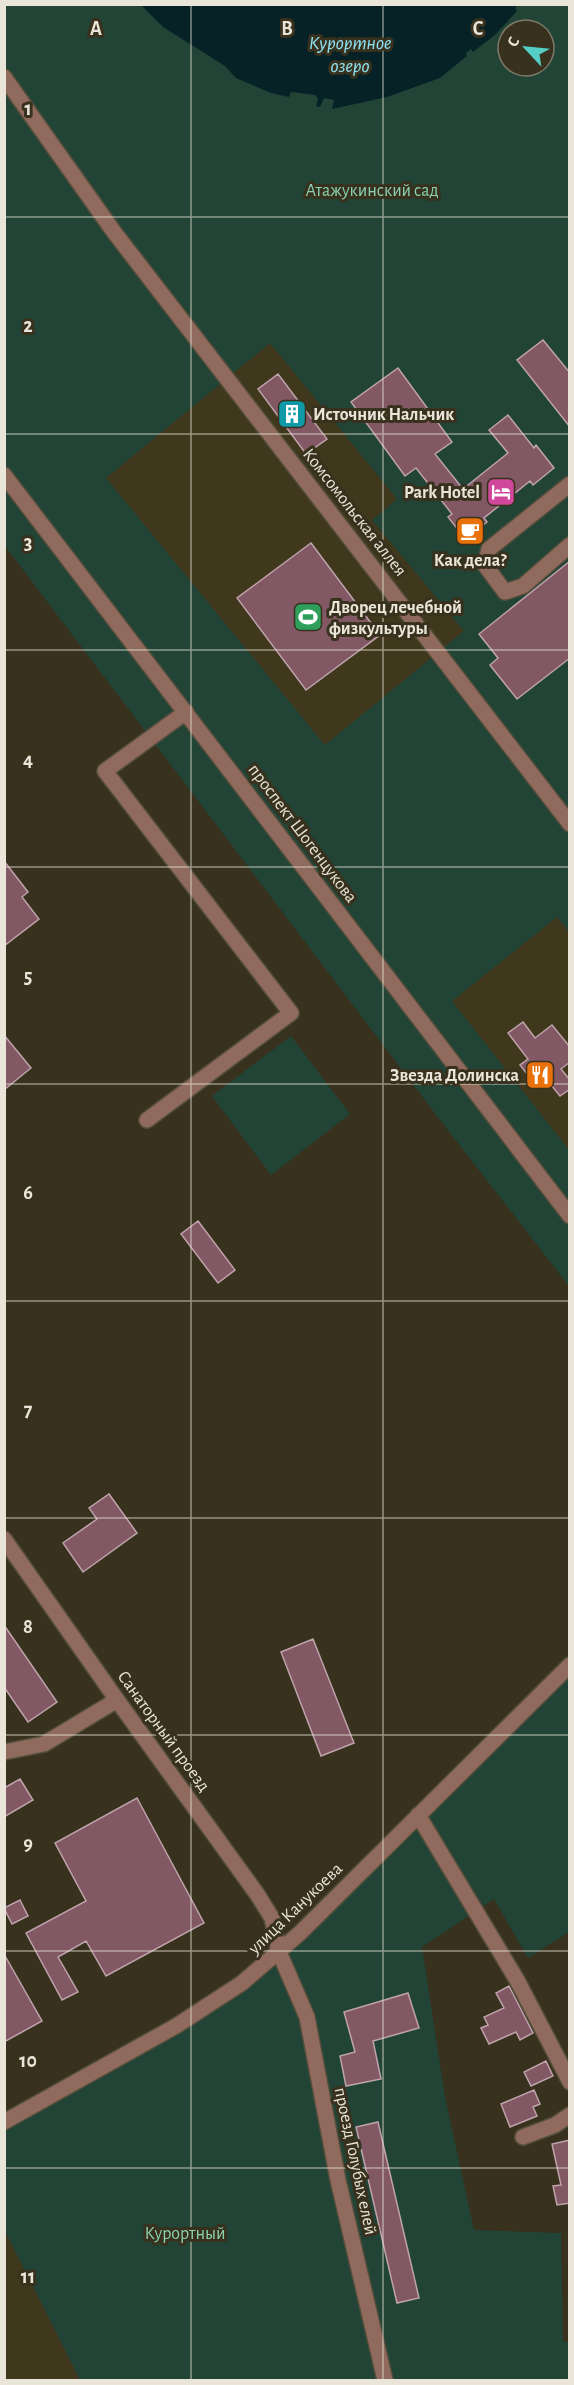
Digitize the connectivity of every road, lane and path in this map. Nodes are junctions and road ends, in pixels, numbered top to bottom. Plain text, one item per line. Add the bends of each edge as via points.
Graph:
1 (4, 78) edge
2 (4, 475) edge
3 (570, 484) edge
4 (570, 545) edge
5 (186, 712) junction
6 (570, 824) edge
7 (147, 1120) dead end
8 (570, 1215) edge
9 (4, 1539) edge
10 (570, 1665) edge
11 (117, 1700) junction
12 (4, 1752) edge
13 (418, 1815) junction
14 (279, 1953) junction
15 (566, 2069) edge
16 (570, 2082) edge
17 (570, 2115) edge
18 (4, 2122) edge
19 (523, 2137) dead end
20 (385, 2380) edge

1 - 6 street, Комсомольская аллея via 114,232
2 - 5 street, проспект Шогенцукова
3 - 4 street via 489,549 485,565 505,592 523,586
5 - 7 street via 105,771 291,1013
5 - 8 street, проспект Шогенцукова
9 - 11 street, Санаторный проезд
10 - 13 street, улица Канукоева
11 - 12 street via 44,1744
11 - 14 street, Санаторный проезд via 257,1894 272,1918
13 - 14 street, улица Канукоева
13 - 15 street
14 - 18 street, улица Канукоева via 209,2006
14 - 20 street, проезд Голубых елей via 307,2018 338,2180
15 - 16 street
17 - 19 street

